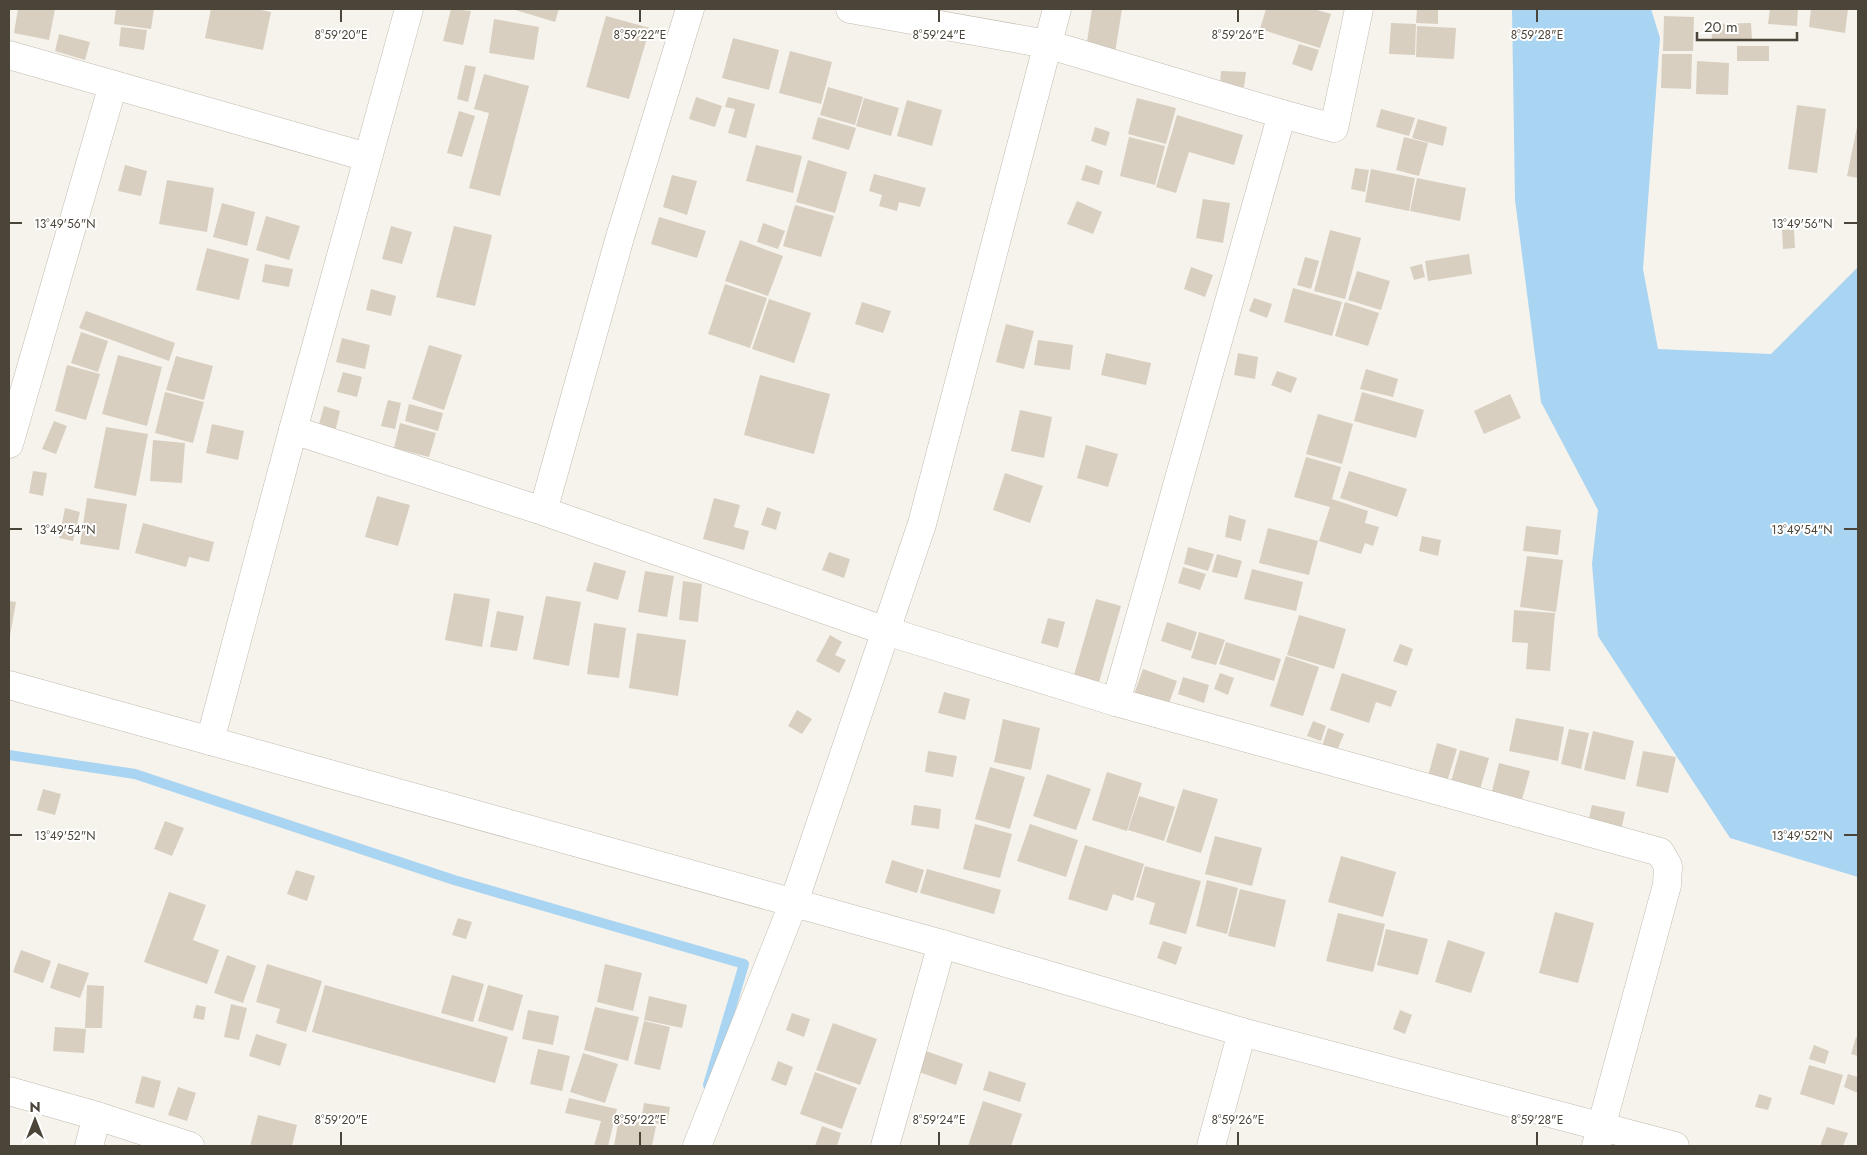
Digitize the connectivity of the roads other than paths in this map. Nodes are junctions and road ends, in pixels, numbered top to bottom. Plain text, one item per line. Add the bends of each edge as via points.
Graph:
1 (409, 9) edge
2 (690, 9) edge
3 (850, 9) edge
4 (1056, 9) edge
5 (1359, 9) edge
6 (1047, 44) junction
7 (9, 55) edge
8 (113, 85) junction
9 (1282, 114) junction
10 (367, 157) junction
11 (292, 430) junction
12 (9, 444) edge
13 (544, 511) junction
14 (886, 630) junction
15 (9, 685) edge
16 (1116, 702) junction
17 (210, 741) junction
18 (794, 902) junction
19 (942, 944) junction
20 (1242, 1032) junction
21 (9, 1091) edge
22 (97, 1116) junction
23 (1599, 1136) edge
24 (88, 1146) edge
25 (190, 1146) edge
26 (697, 1146) edge
27 (885, 1146) edge
28 (1211, 1146) edge
29 (1675, 1146) edge

1 - 10 street
2 - 13 street via 620,236
3 - 6 street
4 - 6 street
5 - 9 street via 1334,128
6 - 9 street
6 - 14 street via 922,524
7 - 8 street
8 - 10 street
8 - 12 street
9 - 16 street
10 - 11 street
11 - 13 street
11 - 17 street
13 - 14 street
14 - 16 street
14 - 18 street
15 - 17 street
16 - 23 street via 1660,852 1668,866 1667,885
17 - 18 street
18 - 19 street
18 - 26 street
19 - 20 street
19 - 27 street
20 - 23 street
20 - 28 street
21 - 22 street
22 - 24 street
22 - 25 street
23 - 29 street

